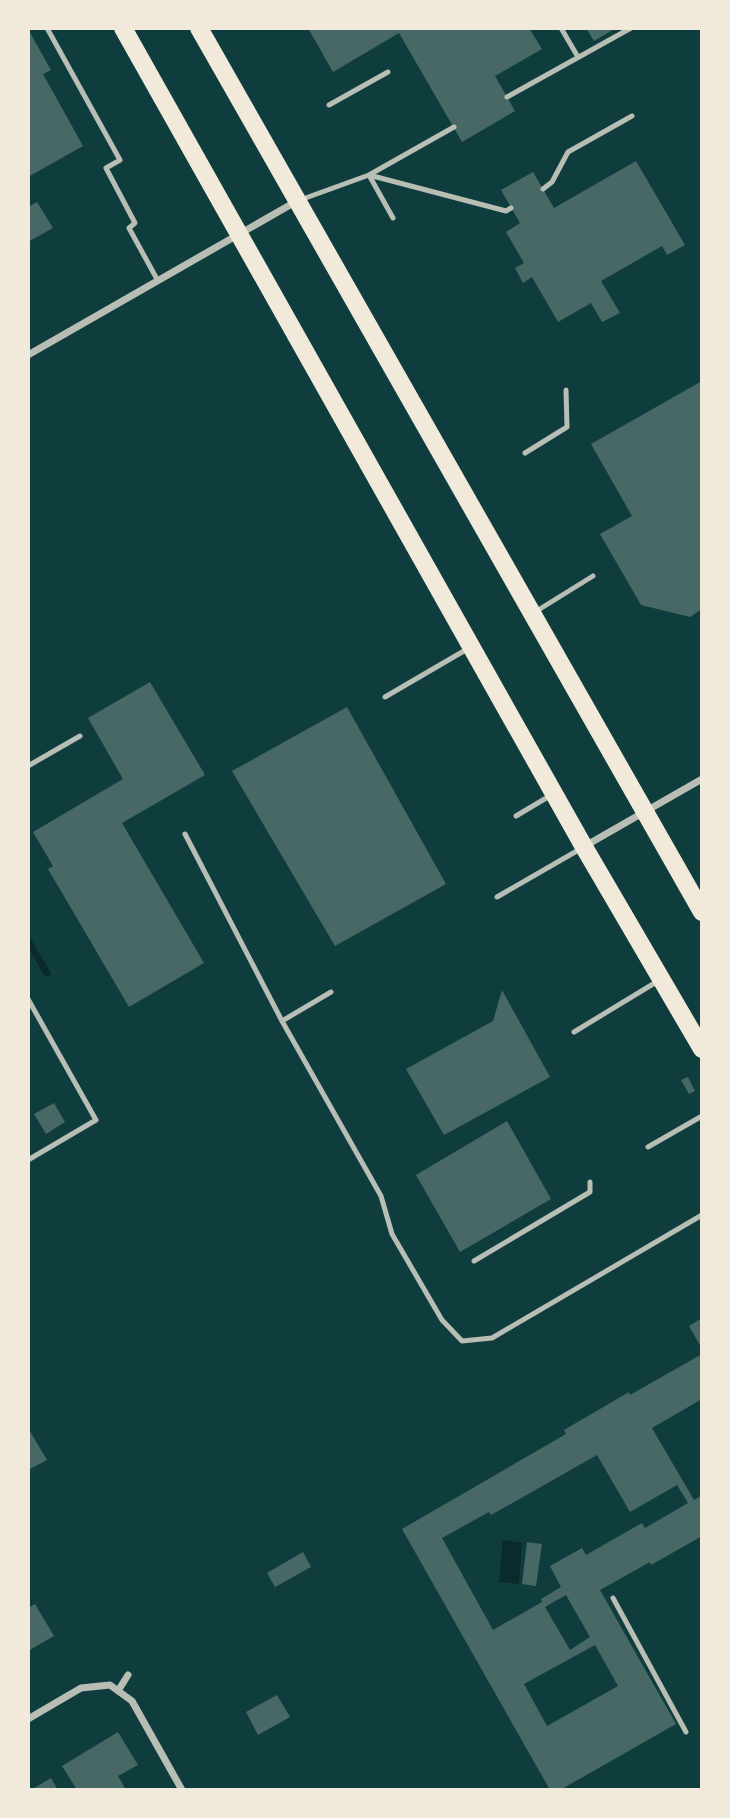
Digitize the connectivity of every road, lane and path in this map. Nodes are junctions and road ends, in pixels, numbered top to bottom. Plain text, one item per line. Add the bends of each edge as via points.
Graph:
1 (47, 28) edge
2 (123, 28) edge
3 (199, 28) edge
4 (561, 28) edge
5 (631, 28) edge
6 (578, 57) junction
7 (388, 72) dead end
8 (507, 97) dead end
9 (329, 105) dead end
10 (632, 116) dead end
11 (454, 127) dead end
12 (369, 175) junction
13 (543, 190) dead end
14 (297, 201) junction
15 (511, 208) dead end
16 (393, 218) dead end
17 (239, 235) junction
18 (158, 281) junction
19 (28, 355) edge
20 (566, 390) dead end
21 (526, 453) dead end
22 (593, 576) dead end
23 (532, 614) junction
24 (471, 646) junction
25 (385, 697) dead end
26 (80, 736) dead end
27 (28, 766) edge
28 (702, 779) edge
29 (554, 793) junction
30 (645, 812) junction
31 (516, 816) dead end
32 (185, 834) dead end
33 (584, 847) junction
34 (497, 897) dead end
35 (702, 912) edge
36 (662, 979) junction
37 (331, 992) dead end
38 (28, 999) edge
39 (282, 1021) junction
40 (574, 1032) dead end
41 (702, 1049) edge
42 (702, 1116) edge
43 (648, 1147) dead end
44 (28, 1160) edge
45 (590, 1182) dead end
46 (702, 1215) edge
47 (474, 1261) dead end
48 (613, 1598) dead end
49 (128, 1675) dead end
50 (118, 1691) junction
51 (28, 1719) edge
52 (686, 1732) dead end
53 (182, 1790) edge

1 - 18 lane via 120,160 106,168 135,223 129,228
2 - 17 main road
3 - 14 main road
4 - 6 lane
5 - 6 lane
6 - 8 lane
7 - 9 lane
10 - 13 lane via 568,152
11 - 12 lane
12 - 14 lane
12 - 15 lane via 506,211
12 - 16 lane
14 - 17 street
14 - 23 main road
17 - 18 street
17 - 24 main road
18 - 19 street
20 - 21 lane via 567,427
22 - 23 lane
23 - 30 main road
24 - 25 lane
24 - 29 main road
26 - 27 lane
28 - 30 street
29 - 31 lane
29 - 33 main road
30 - 33 street
30 - 35 main road
32 - 39 lane
33 - 34 lane
33 - 36 main road
36 - 40 lane
36 - 41 main road
37 - 39 lane
38 - 44 lane via 96,1120
39 - 46 lane via 381,1196 392,1234 442,1320 462,1341 492,1338
42 - 43 lane
45 - 47 lane via 590,1192
48 - 52 lane
49 - 50 street
50 - 51 street via 110,1685 81,1688
50 - 53 street via 132,1701

